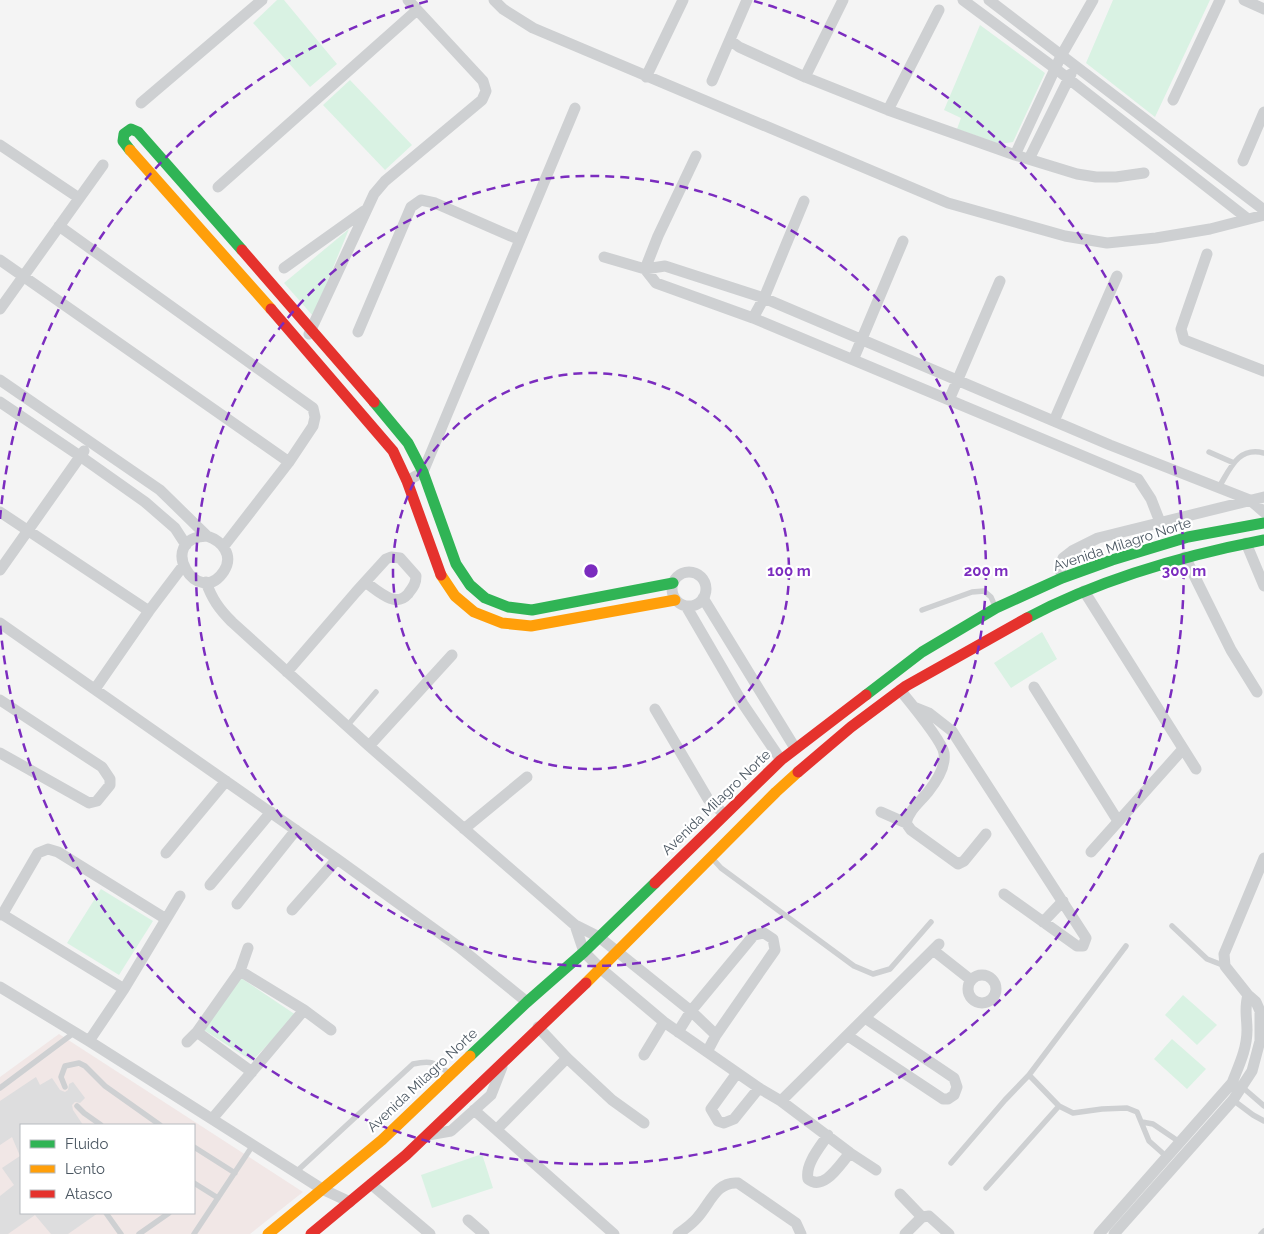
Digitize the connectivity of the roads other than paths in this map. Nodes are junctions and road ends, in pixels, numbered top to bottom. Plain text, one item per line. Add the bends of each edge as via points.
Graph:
1 (262, 0) edge
2 (408, 0) edge
3 (494, 0) edge
4 (683, 0) edge
5 (748, 0) edge
6 (843, 0) edge
7 (963, 0) edge
8 (989, 0) edge
9 (1220, 0) edge
10 (1244, 0) edge
11 (1091, 1) edge
12 (1264, 9) edge
13 (417, 10) junction
14 (938, 10) dead end
15 (730, 40) junction
16 (1062, 56) junction
17 (1076, 66) junction
18 (1056, 69) junction
19 (646, 77) junction
20 (805, 77) junction
21 (1068, 79) junction
22 (712, 81) dead end
23 (1173, 100) dead end
24 (141, 103) dead end
25 (575, 108) dead end
26 (888, 110) junction
27 (1264, 112) edge
28 (0, 145) edge
29 (1015, 155) junction
30 (696, 156) dead end
31 (1029, 160) junction
32 (1243, 161) dead end
33 (103, 165) dead end
34 (1144, 173) dead end
35 (218, 187) dead end
36 (1246, 196) junction
37 (78, 198) junction
38 (804, 200) dead end
39 (1232, 207) junction
40 (366, 210) junction
41 (1264, 210) edge
42 (1264, 214) edge
43 (1248, 219) junction
44 (59, 226) junction
45 (520, 240) junction
46 (903, 240) dead end
47 (1207, 254) dead end
48 (604, 257) dead end
49 (0, 260) edge
50 (284, 268) dead end
51 (646, 269) junction
52 (24, 276) junction
53 (1117, 276) dead end
54 (1000, 280) dead end
55 (764, 298) junction
56 (0, 309) edge
57 (753, 318) junction
58 (312, 329) junction
59 (358, 332) dead end
60 (862, 340) junction
61 (302, 344) junction
62 (853, 360) junction
63 (1264, 371) edge
64 (0, 380) edge
65 (959, 380) junction
66 (949, 400) junction
67 (0, 402) edge
68 (1054, 421) junction
69 (90, 442) junction
70 (1110, 445) junction
71 (1209, 452) dead end
72 (1264, 453) edge
73 (80, 456) junction
74 (290, 462) junction
75 (1100, 463) junction
76 (1234, 463) junction
77 (424, 472) junction
78 (407, 481) junction
79 (1219, 487) junction
80 (1264, 497) edge
81 (1250, 500) junction
82 (0, 512) edge
83 (1264, 512) edge
84 (1160, 522) junction
85 (1264, 523) edge
86 (28, 531) junction
87 (208, 536) junction
88 (1264, 540) edge
89 (1246, 543) junction
90 (186, 545) junction
91 (224, 546) junction
92 (1185, 557) junction
93 (183, 566) junction
94 (0, 570) edge
95 (1062, 578) junction
96 (206, 582) junction
97 (365, 582) dead end
98 (673, 583) junction
99 (1264, 586) edge
100 (1084, 590) junction
101 (703, 598) junction
102 (675, 600) junction
103 (686, 606) junction
104 (996, 608) junction
105 (922, 610) dead end
106 (149, 611) junction
107 (0, 623) edge
108 (452, 655) dead end
109 (287, 672) junction
110 (1034, 687) dead end
111 (95, 689) junction
112 (900, 690) junction
113 (376, 692) dead end
114 (1257, 692) dead end
115 (0, 700) edge
116 (914, 707) junction
117 (655, 709) dead end
118 (346, 726) junction
119 (369, 746) junction
120 (795, 748) junction
121 (1183, 749) junction
122 (0, 753) edge
123 (781, 760) junction
124 (1196, 769) dead end
125 (527, 777) dead end
126 (226, 781) junction
127 (271, 812) junction
128 (881, 812) dead end
129 (724, 814) junction
130 (1118, 821) junction
131 (906, 823) junction
132 (464, 829) junction
133 (296, 830) junction
134 (986, 834) dead end
135 (1091, 852) dead end
136 (166, 853) dead end
137 (710, 857) junction
138 (337, 858) junction
139 (1264, 858) edge
140 (210, 885) dead end
141 (1004, 894) dead end
142 (180, 896) dead end
143 (1063, 902) junction
144 (237, 904) dead end
145 (292, 910) dead end
146 (1, 914) edge
147 (166, 919) junction
148 (931, 922) dead end
149 (1043, 922) junction
150 (575, 925) junction
151 (1172, 926) dead end
152 (599, 937) junction
153 (1126, 946) dead end
154 (248, 948) dead end
155 (584, 952) junction
156 (618, 953) junction
157 (1225, 966) junction
158 (600, 968) junction
159 (240, 971) junction
160 (971, 980) dead end
161 (0, 987) edge
162 (124, 989) junction
163 (1248, 995) junction
164 (527, 1002) junction
165 (304, 1010) junction
166 (691, 1011) junction
167 (866, 1018) junction
168 (664, 1022) junction
169 (538, 1027) junction
170 (331, 1030) dead end
171 (1260, 1030) junction
172 (75, 1032) junction
173 (197, 1032) junction
174 (678, 1032) junction
175 (1247, 1032) junction
176 (716, 1035) junction
177 (848, 1036) junction
178 (89, 1041) junction
179 (187, 1042) dead end
180 (707, 1052) junction
181 (644, 1055) dead end
182 (567, 1058) junction
183 (504, 1060) junction
184 (1239, 1066) junction
185 (252, 1072) junction
186 (1252, 1072) junction
187 (737, 1073) junction
188 (450, 1074) junction
189 (1029, 1075) junction
190 (1238, 1084) junction
191 (65, 1087) dead end
192 (0, 1088) edge
193 (759, 1088) junction
194 (1224, 1092) junction
195 (1233, 1100) junction
196 (781, 1101) junction
197 (77, 1106) dead end
198 (1059, 1106) junction
199 (1264, 1106) edge
200 (474, 1110) junction
201 (212, 1119) junction
202 (1264, 1121) edge
203 (1142, 1122) junction
204 (644, 1123) dead end
205 (100, 1124) edge
206 (159, 1124) edge
207 (497, 1129) junction
208 (427, 1135) junction
209 (828, 1135) junction
210 (1179, 1141) junction
211 (253, 1145) junction
212 (195, 1148) edge
213 (1188, 1150) junction
214 (850, 1153) junction
215 (1167, 1156) junction
216 (951, 1163) dead end
217 (1175, 1165) junction
218 (876, 1170) dead end
219 (296, 1172) junction
220 (235, 1173) junction
221 (195, 1184) edge
222 (371, 1184) junction
223 (986, 1188) dead end
224 (322, 1189) junction
225 (900, 1194) dead end
226 (218, 1198) junction
227 (350, 1202) junction
228 (107, 1214) edge
229 (168, 1214) edge
230 (922, 1217) junction
231 (468, 1220) dead end
232 (1264, 1231) edge
233 (122, 1234) edge
234 (139, 1234) edge
235 (194, 1234) edge
236 (268, 1234) edge
237 (311, 1234) edge
238 (430, 1234) edge
239 (484, 1234) edge
240 (614, 1234) edge
241 (678, 1234) edge
242 (801, 1234) edge
243 (905, 1234) edge
244 (949, 1234) edge
245 (1099, 1234) edge
246 (1114, 1234) edge
247 (1261, 1234) edge

1 - 24 street
2 - 13 street
3 - 19 street via 533,28
4 - 19 street
5 - 15 street
6 - 20 street
7 - 18 street
8 - 16 street
9 - 23 street
10 - 12 street
11 - 16 street
13 - 35 street
13 - 40 street via 483,81 486,91 482,100 385,181
14 - 26 street
15 - 20 street
15 - 22 street
16 - 17 street
16 - 18 street
17 - 21 street
17 - 36 street
18 - 21 street
18 - 29 street
19 - 43 street via 948,203 1065,236 1107,243 1210,229
20 - 26 street
21 - 31 street
21 - 39 street
25 - 45 street
26 - 29 street
27 - 32 street
28 - 37 street
29 - 31 street
30 - 51 street
31 - 34 street via 1096,177
33 - 37 street
36 - 39 street
36 - 41 street
37 - 44 street
38 - 55 street
39 - 43 street
40 - 50 street
40 - 58 street
42 - 43 street
44 - 52 street
44 - 74 street via 313,408 315,422
45 - 59 street via 435,203 421,200 415,203
45 - 77 street
46 - 60 street
47 - 63 street via 1181,329 1184,340
48 - 51 street
49 - 52 street
51 - 55 street via 665,266
51 - 57 street via 656,283
52 - 56 street
52 - 74 street
53 - 68 street
54 - 65 street
55 - 57 street
55 - 60 street
57 - 62 street
58 - 61 street
58 - 61 main road via 138,132 127,130 123,137 125,144
58 - 77 main road via 408,443
60 - 62 street
60 - 65 street
61 - 78 main road via 393,451
62 - 66 street
64 - 69 street
65 - 66 street
65 - 68 street
66 - 75 street
67 - 73 street
68 - 70 street
69 - 73 street
69 - 87 street via 160,490
70 - 75 street
70 - 79 street
71 - 76 lane
72 - 76 lane via 1247,452
73 - 86 street
73 - 90 street via 151,507 175,528
74 - 91 street
75 - 84 street via 1138,479
76 - 79 lane
77 - 78 street
77 - 98 main road via 456,564 470,585 485,598 508,607 532,610
78 - 102 main road via 441,576 455,596 474,612 502,624 531,626
79 - 81 street
80 - 81 street
81 - 83 street
81 - 84 street
82 - 86 street
84 - 95 street via 1098,538 1072,550 1062,558
85 - 95 main road, Avenida Milagro Norte via 1188,538
86 - 94 street
86 - 106 street
87 - 90 street via 195,538
87 - 91 street
88 - 89 main road
89 - 92 main road
89 - 99 street
90 - 93 street
91 - 96 street via 228,556 226,569 217,578
92 - 100 main road via 1131,572
92 - 114 street via 1231,650
93 - 96 street via 192,578
93 - 106 street
95 - 104 main road, Avenida Milagro Norte
96 - 109 street via 219,609
97 - 109 street
98 - 101 street via 684,572 698,574 705,585
98 - 102 street
100 - 112 main road via 1004,629
100 - 121 street
101 - 103 street via 692,606
101 - 120 street
102 - 103 street
103 - 123 street via 743,704
104 - 105 lane via 984,591 972,592
104 - 120 main road, Avenida Milagro Norte via 922,652
106 - 111 street
107 - 111 street
108 - 119 street
109 - 118 street
110 - 130 street
111 - 126 street
112 - 116 street
112 - 137 main road via 792,777
113 - 118 lane
115 - 122 street via 102,767 110,785 97,801 89,802
116 - 131 street via 944,752 938,778
116 - 143 street via 929,713 952,731
117 - 129 street via 708,799
118 - 119 street
119 - 132 street
120 - 123 main road, Avenida Milagro Norte
121 - 124 street
121 - 130 street
123 - 129 main road, Avenida Milagro Norte
125 - 132 street
126 - 127 street
126 - 136 street
127 - 133 street
127 - 140 street
128 - 131 street
129 - 152 main road, Avenida Milagro Norte
130 - 135 street
131 - 134 street via 958,864
132 - 150 street
133 - 138 street
133 - 144 street
137 - 148 lane via 854,966 873,974 890,969
137 - 156 main road
138 - 145 street
138 - 164 street via 459,947
139 - 157 street via 1224,954
141 - 149 street
142 - 147 street
143 - 149 street
143 - 149 street via 1086,938 1083,946 1076,946
146 - 147 street via 38,853 48,849 58,852
146 - 162 street
147 - 162 street
150 - 152 street
150 - 155 street
151 - 157 lane via 1207,959
152 - 155 main road, Avenida Milagro Norte
152 - 156 street
153 - 189 lane
154 - 159 street
155 - 158 street
155 - 164 main road, Avenida Milagro Norte
156 - 158 main road
156 - 166 street
157 - 163 street
158 - 168 street
158 - 169 main road
159 - 165 street
159 - 173 street
160 - 167 street via 936,947
161 - 172 street
162 - 178 street
163 - 171 street via 1260,1011
163 - 175 street via 1245,1006
164 - 188 main road, Avenida Milagro Norte
165 - 170 street
165 - 185 street
166 - 174 street
166 - 176 street
166 - 176 street via 754,935 764,933 773,939 775,950
167 - 177 street
167 - 177 street via 954,1078 957,1087 954,1095 942,1099
168 - 174 street
168 - 181 street
169 - 182 street
169 - 183 main road
171 - 175 street
171 - 186 street
172 - 178 street
172 - 192 lane
173 - 179 street
173 - 185 street
174 - 180 street
175 - 184 street
176 - 180 street
177 - 196 street
178 - 201 street
180 - 187 street
182 - 204 street via 612,1100
182 - 207 street
183 - 200 street via 491,1095
183 - 208 main road
184 - 186 street
184 - 190 street
185 - 201 street
186 - 190 street
187 - 193 street
187 - 193 street via 711,1110 718,1121 724,1123 734,1119
188 - 219 lane via 435,1062 413,1064
188 - 224 main road, Avenida Milagro Norte via 382,1140
189 - 198 lane
189 - 216 lane
190 - 194 street
190 - 195 street
190 - 199 lane
191 - 206 lane via 60,1077 65,1066 79,1063
193 - 196 street
194 - 195 lane
194 - 210 street
195 - 202 lane
195 - 213 street
196 - 209 street
197 - 205 lane
198 - 203 lane via 1073,1114 1127,1108 1137,1112
198 - 223 lane
200 - 207 street
200 - 208 street via 451,1131
201 - 211 street
203 - 210 lane via 1153,1124
203 - 215 lane via 1149,1141
207 - 240 street
208 - 222 main road
209 - 214 street
209 - 214 street via 811,1162 808,1179 820,1183 830,1177
210 - 213 lane
210 - 215 street
211 - 219 street
211 - 220 lane
212 - 220 lane
213 - 217 street
214 - 218 street
215 - 217 lane
215 - 245 street
217 - 246 street
219 - 224 street
220 - 226 lane
221 - 226 lane
222 - 227 main road
222 - 238 street
224 - 227 street
224 - 236 main road, Avenida Milagro Norte
225 - 230 street
226 - 235 lane
227 - 237 main road
228 - 233 lane
229 - 234 lane
230 - 243 street
230 - 244 street via 929,1216
231 - 239 street
232 - 247 lane
241 - 242 street via 696,1220 719,1189 729,1182 738,1183 796,1224

